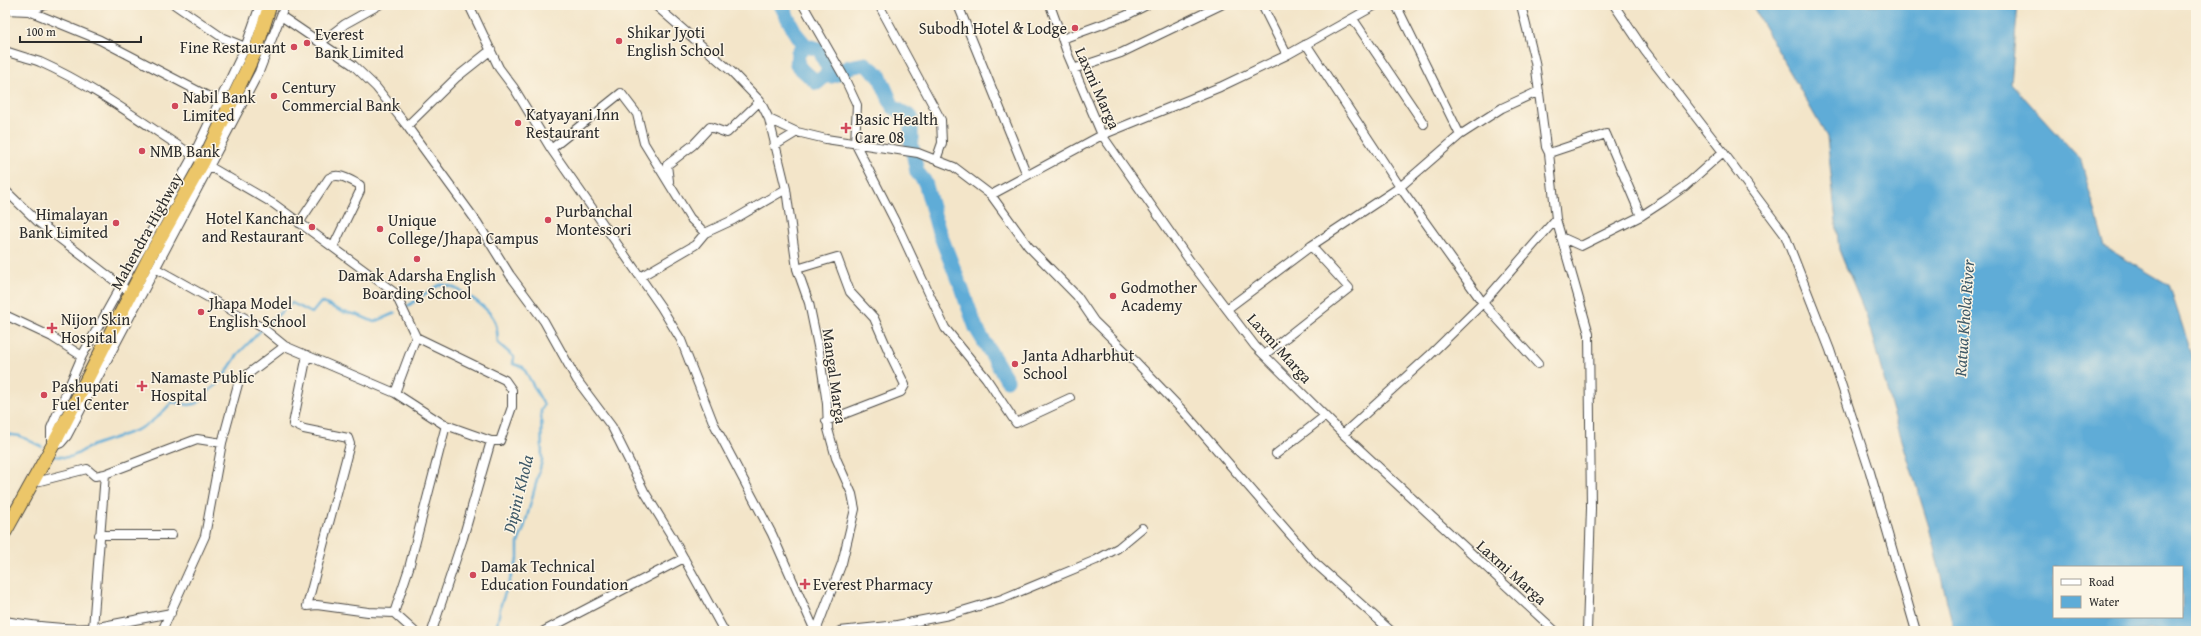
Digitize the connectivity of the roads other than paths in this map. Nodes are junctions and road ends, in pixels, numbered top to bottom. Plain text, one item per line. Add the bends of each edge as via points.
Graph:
1 (45, 5) edge
2 (175, 5) edge
3 (260, 5) edge
4 (270, 5) edge
5 (285, 5) edge
6 (379, 5) edge
7 (469, 5) edge
8 (655, 5) edge
9 (803, 5) edge
10 (879, 5) edge
11 (958, 5) edge
12 (1050, 5) edge
13 (1147, 5) edge
14 (1221, 5) edge
15 (1262, 5) edge
16 (1376, 5) edge
17 (1396, 5) edge
18 (1521, 5) edge
19 (1614, 5) edge
20 (5, 10) edge
21 (28, 11) junction
22 (282, 16) junction
23 (1353, 19) junction
24 (1062, 39) junction
25 (320, 43) junction
26 (1306, 44) junction
27 (251, 49) junction
28 (491, 50) junction
29 (5, 51) edge
30 (1287, 55) junction
31 (1073, 69) junction
32 (1539, 91) junction
33 (760, 101) junction
34 (225, 104) junction
35 (769, 119) junction
36 (1424, 124) dead end
37 (407, 126) junction
38 (797, 132) junction
39 (1102, 135) junction
40 (1460, 135) junction
41 (855, 143) junction
42 (774, 146) junction
43 (551, 149) junction
44 (1723, 152) junction
45 (1549, 153) junction
46 (936, 160) junction
47 (202, 162) junction
48 (1027, 175) junction
49 (669, 182) junction
50 (1400, 187) junction
51 (786, 189) junction
52 (5, 190) edge
53 (991, 195) junction
54 (1641, 216) junction
55 (1556, 219) junction
56 (299, 223) junction
57 (704, 233) junction
58 (1561, 237) junction
59 (1311, 246) junction
60 (333, 247) junction
61 (157, 269) junction
62 (796, 269) junction
63 (640, 277) junction
64 (126, 290) junction
65 (1483, 303) junction
66 (1228, 309) junction
67 (5, 316) edge
68 (416, 337) junction
69 (285, 346) junction
70 (307, 355) junction
71 (1264, 355) junction
72 (82, 356) junction
73 (1538, 364) dead end
74 (395, 393) junction
75 (1070, 398) dead end
76 (1325, 416) junction
77 (826, 421) junction
78 (446, 425) junction
79 (1343, 434) junction
80 (491, 441) junction
81 (222, 443) junction
82 (51, 447) junction
83 (1276, 454) dead end
84 (105, 474) junction
85 (32, 483) junction
86 (1142, 528) dead end
87 (5, 532) edge
88 (99, 535) junction
89 (172, 535) dead end
90 (684, 558) junction
91 (171, 613) junction
92 (394, 613) junction
93 (5, 621) edge
94 (93, 628) junction
95 (162, 631) edge
96 (414, 631) edge
97 (432, 631) edge
98 (544, 631) edge
99 (724, 631) edge
100 (815, 631) edge
101 (840, 631) edge
102 (1391, 631) edge
103 (1555, 631) edge
104 (1587, 631) edge
105 (1916, 631) edge

1 - 21 street
2 - 27 street via 223,38
3 - 27 street
4 - 27 highway, Mahendra Highway
5 - 22 street
6 - 25 street via 345,24
7 - 28 street
8 - 33 street, Mangal Marga via 732,72
9 - 41 street via 857,105
10 - 46 street via 941,120 942,143
11 - 48 street
12 - 24 street, Laxmi Marga
13 - 24 street via 1125,16
14 - 31 street via 1122,53
15 - 30 street
16 - 23 street
17 - 40 street
18 - 32 street via 1535,62
19 - 44 street via 1645,51
20 - 21 street
21 - 34 street via 100,40
22 - 25 street
22 - 47 street via 259,72
23 - 26 street
23 - 36 street
24 - 31 street, Laxmi Marga
25 - 37 street via 353,65 376,87
26 - 30 street
26 - 50 street
27 - 34 highway, Mahendra Highway
28 - 37 street via 458,77
28 - 43 street via 499,68
29 - 47 street via 40,62 83,86 142,121
30 - 39 street via 1220,87
31 - 39 street, Laxmi Marga
32 - 40 street via 1502,108
32 - 45 street
33 - 35 street, Mangal Marga
33 - 49 street via 727,133 710,127 693,145 667,165
34 - 47 highway, Mahendra Highway
35 - 38 street
35 - 42 street, Mangal Marga
37 - 90 street via 477,222 510,275 544,322 577,380 612,427 644,492
38 - 41 street
38 - 42 street
39 - 48 street
39 - 66 street, Laxmi Marga via 1190,260
40 - 50 street
41 - 46 street via 914,152
41 - 75 street via 945,328 986,378 1011,418 1016,423
42 - 51 street, Mangal Marga
43 - 49 street via 622,93 637,114 644,143
43 - 63 street
44 - 54 street via 1684,187
44 - 105 street via 1788,243 1830,350 1870,472
45 - 54 street via 1606,134
45 - 55 street
46 - 53 street via 954,167
47 - 56 street via 274,204
47 - 61 street
47 - 64 highway, Mahendra Highway
48 - 53 street
49 - 57 street via 690,218
50 - 59 street
50 - 65 street
51 - 57 street via 733,220
51 - 62 street, Mangal Marga
52 - 64 street via 37,221
53 - 102 street via 1028,246 1077,296 1094,321 1184,412 1315,563
54 - 58 street via 1581,246
55 - 58 street
55 - 65 street
56 - 60 street
56 - 60 street via 329,178 334,175 344,177 360,185 360,191
57 - 63 street via 694,245
58 - 104 street via 1589,334 1590,508
59 - 66 street
59 - 71 street via 1348,288
60 - 68 street via 395,293
61 - 69 street via 263,328
61 - 82 street via 67,436 61,443
62 - 77 street, Mangal Marga via 809,303 827,404
62 - 77 street via 837,257 850,292 874,318 905,385 901,392
63 - 100 street via 681,340 713,422 772,534
64 - 72 street
64 - 82 highway, Mahendra Highway
65 - 73 street
65 - 79 street
66 - 71 street, Laxmi Marga
67 - 72 street via 52,337
68 - 74 street
68 - 80 street via 505,380 512,390 512,407 500,441
69 - 70 street
69 - 81 street via 240,380
70 - 74 street
70 - 92 street via 294,424 304,429 348,438 350,444 308,606
71 - 76 street, Laxmi Marga
72 - 82 street via 51,428
74 - 78 street
76 - 79 street, Laxmi Marga
76 - 83 street
77 - 100 street, Mangal Marga via 836,458 856,509 842,563
78 - 80 street
78 - 92 street via 409,568
79 - 103 street, Laxmi Marga
80 - 97 street via 463,538
81 - 84 street via 197,439
81 - 91 street via 205,536
82 - 85 highway, Mahendra Highway
84 - 85 street via 95,476 87,469
84 - 88 street
85 - 87 highway, Mahendra Highway
86 - 101 street via 1118,548 1096,560 1002,599 949,615 897,625
88 - 89 street
88 - 94 street
90 - 98 street
90 - 99 street
91 - 94 street
91 - 95 street
92 - 96 street
93 - 94 street via 30,626

